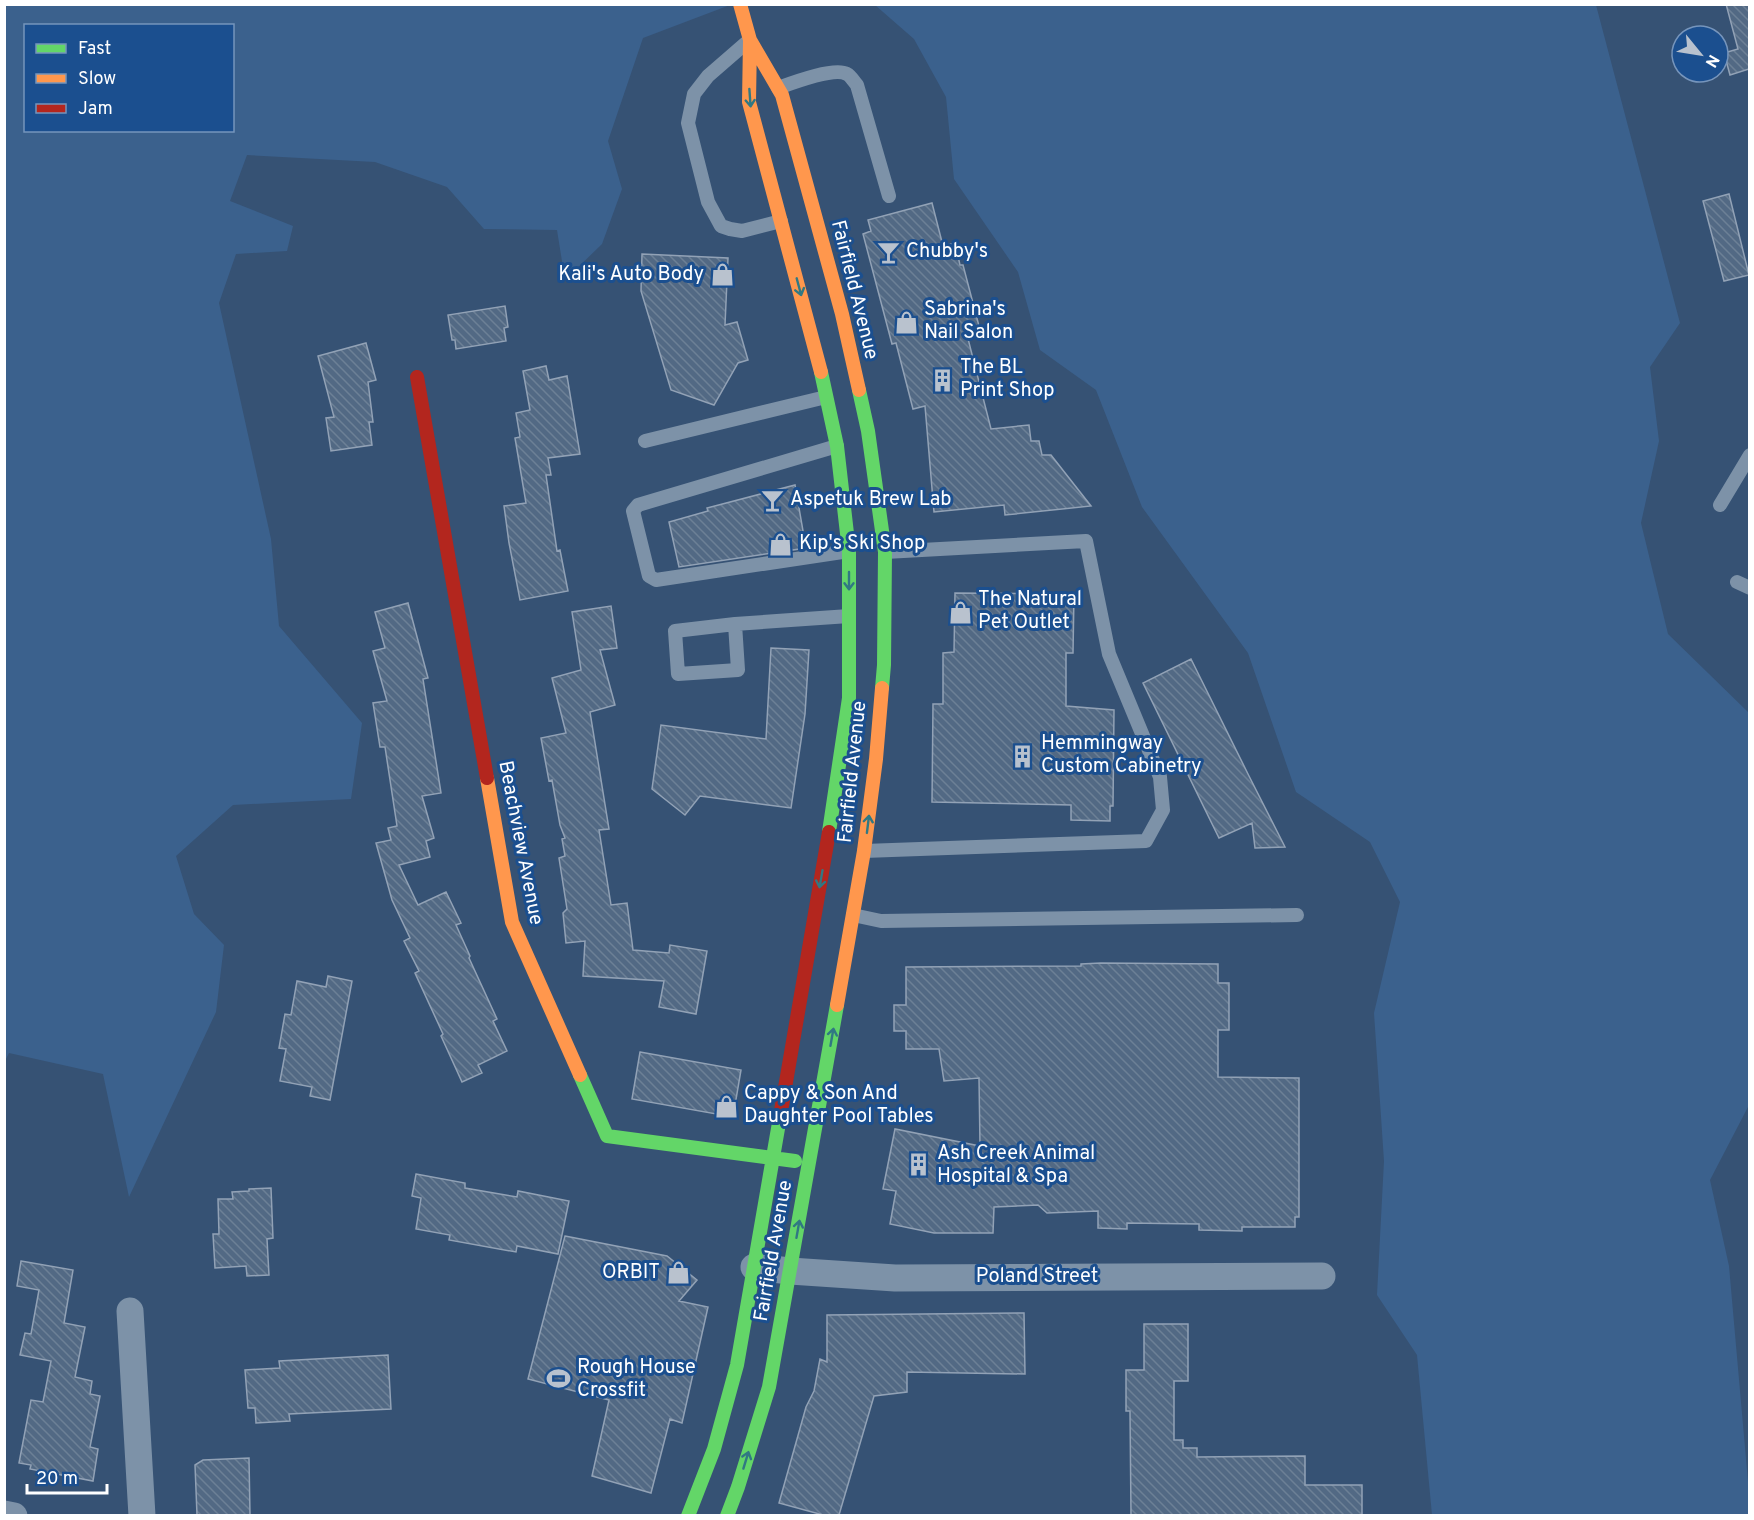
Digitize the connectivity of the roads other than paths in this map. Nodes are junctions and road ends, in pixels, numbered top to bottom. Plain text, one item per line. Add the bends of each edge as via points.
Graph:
1 (740, 4) edge
2 (750, 40) junction
3 (778, 88) junction
4 (889, 196) dead end
5 (781, 221) junction
6 (417, 377) dead end
7 (826, 397) junction
8 (645, 441) dead end
9 (837, 446) junction
10 (1749, 455) edge
11 (1720, 505) dead end
12 (867, 552) junction
13 (849, 616) junction
14 (735, 624) junction
15 (859, 851) junction
16 (848, 915) junction
17 (1297, 915) dead end
18 (772, 1159) junction
19 (810, 1162) junction
20 (754, 1267) junction
21 (790, 1271) junction
22 (1322, 1276) dead end
23 (130, 1311) dead end
24 (693, 1512) edge
25 (4, 1514) edge
26 (14, 1515) edge
27 (142, 1515) edge
28 (727, 1515) edge

1 - 2 main road, Fairfield Avenue
2 - 3 main road, Fairfield Avenue
2 -> 5 main road, Fairfield Avenue via 749,102
2 - 5 lane via 708,76 694,94 688,123 708,202 721,225 742,231
3 - 4 lane via 821,74 847,74 857,85
3 - 12 main road, Fairfield Avenue via 842,314 868,431
5 -> 7 main road, Fairfield Avenue
6 - 18 main road, Beachview Avenue via 512,922 607,1136
7 - 8 lane
7 - 9 main road, Fairfield Avenue
9 - 12 main road, Fairfield Avenue
9 - 12 lane via 638,505 633,511 649,576 656,580
10 - 11 lane
12 -> 13 main road, Fairfield Avenue
15 -> 12 main road, Fairfield Avenue via 876,759 884,666
12 - 15 lane via 1086,541 1109,654 1160,777 1163,810 1146,841
13 - 14 lane
13 -> 18 main road, Fairfield Avenue via 849,698 831,849
14 - 14 lane via 675,631 678,674 738,670
15 - 16 main road, Fairfield Avenue
16 - 17 lane via 881,921
19 -> 16 main road, Fairfield Avenue
18 - 19 main road, Beachview Avenue
18 - 20 main road, Fairfield Avenue
21 -> 19 main road, Fairfield Avenue
20 - 21 street, Poland Street
20 - 24 main road, Fairfield Avenue via 737,1365
21 - 22 street, Poland Street via 895,1278
28 -> 21 main road, Fairfield Avenue via 769,1387
23 - 27 street
25 - 26 street

